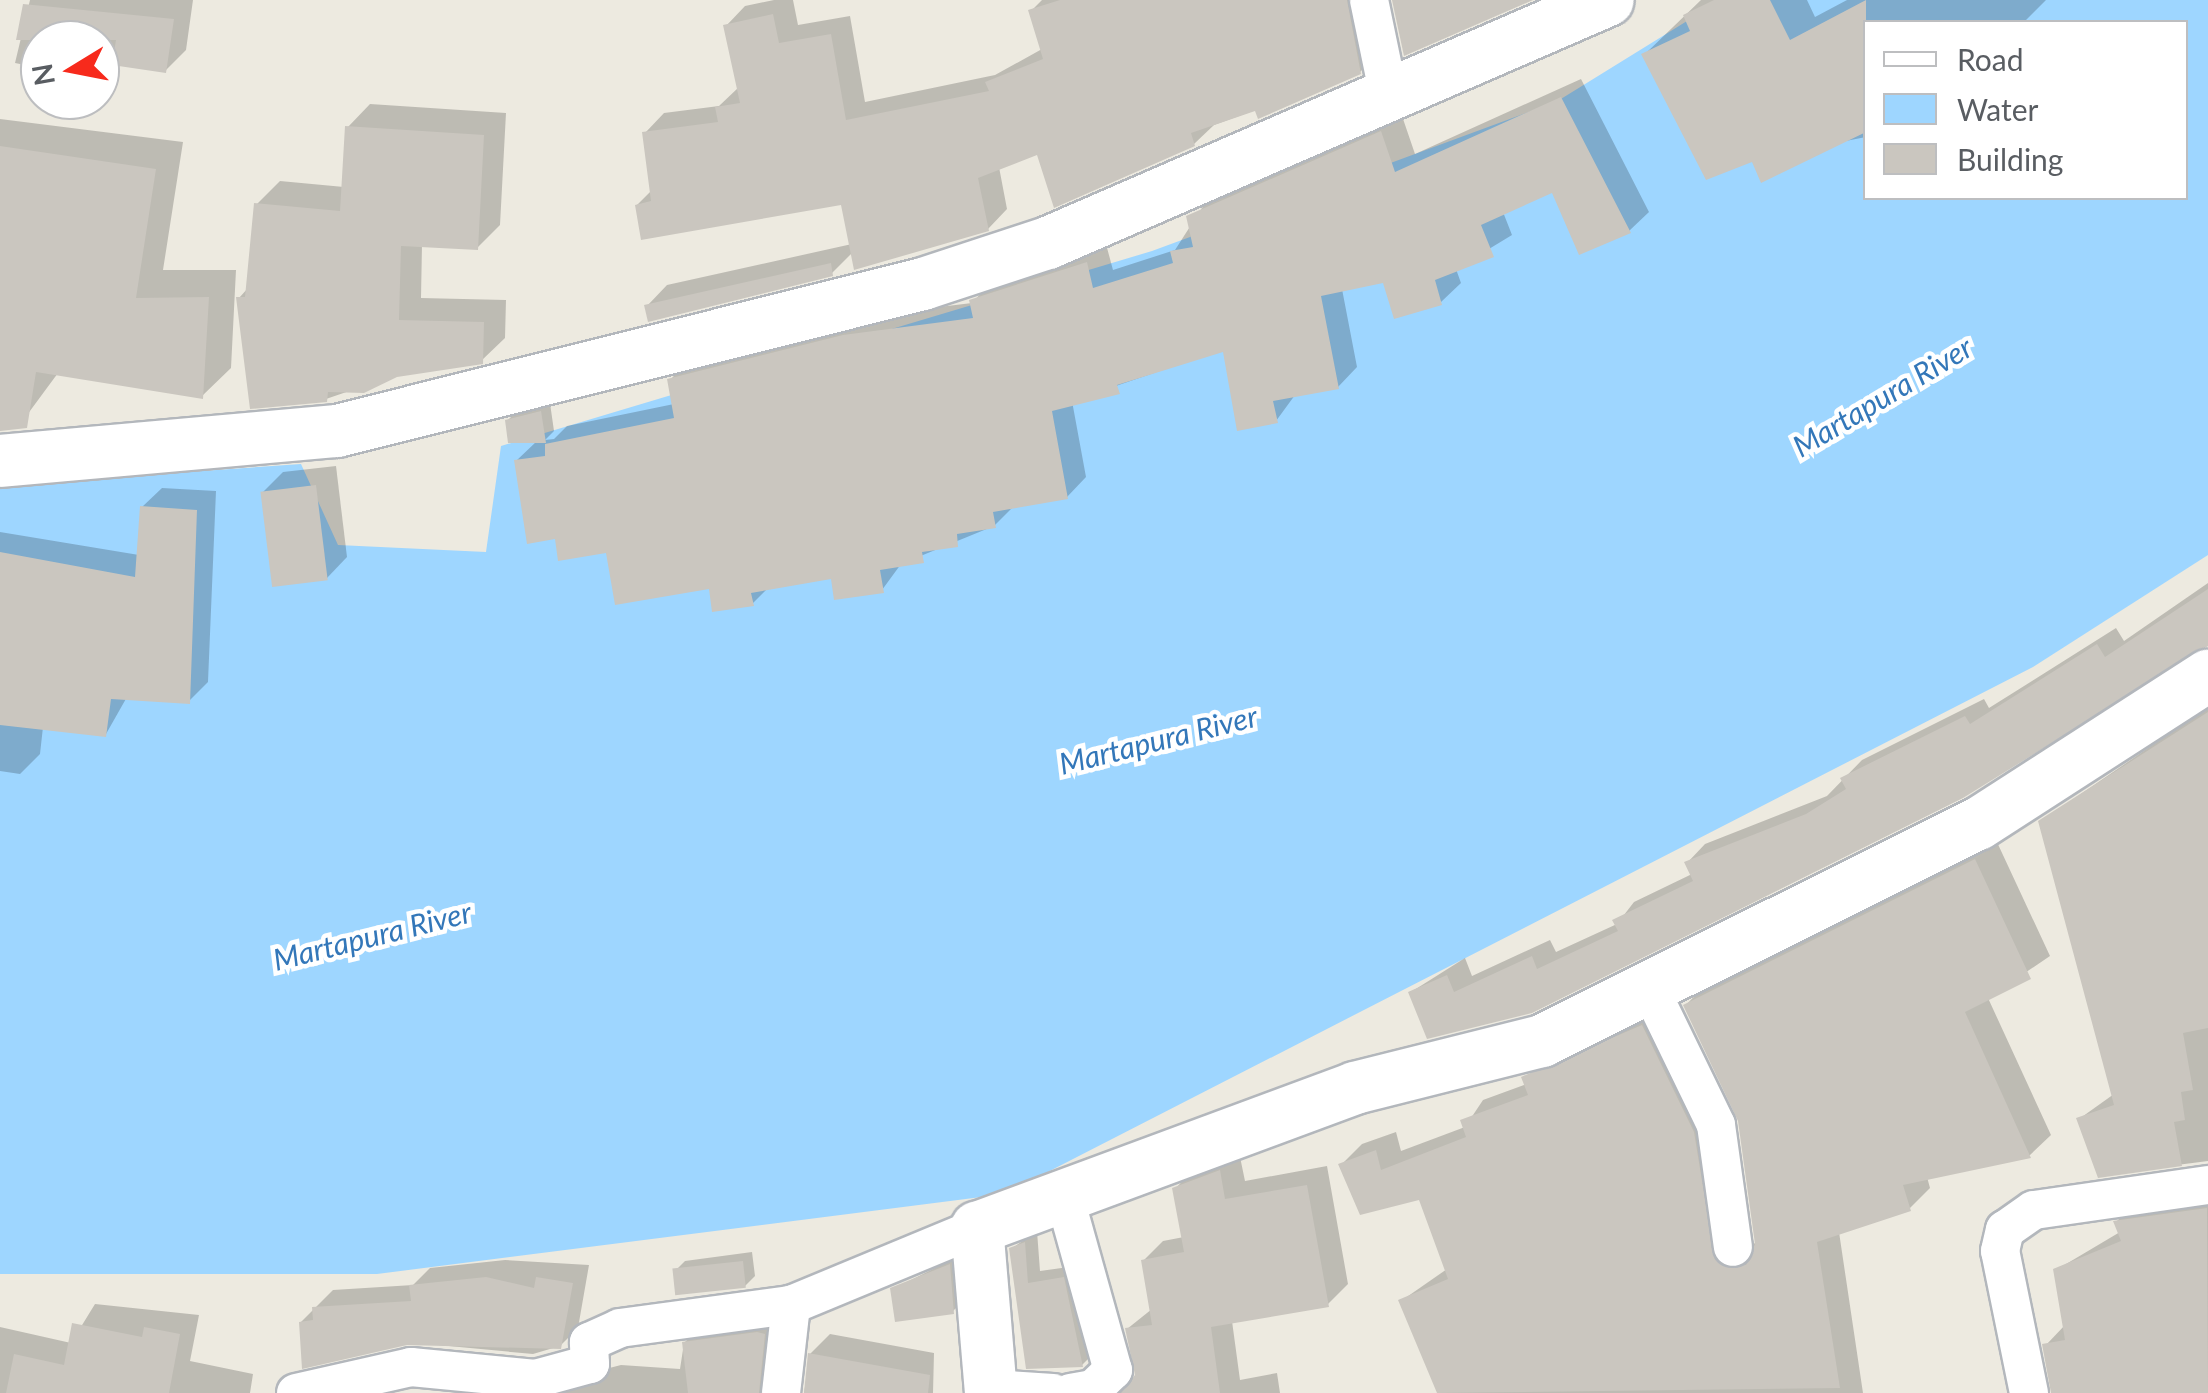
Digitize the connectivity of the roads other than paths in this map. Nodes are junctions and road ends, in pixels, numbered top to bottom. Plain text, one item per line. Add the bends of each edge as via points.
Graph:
1 (1369, 0) edge
2 (1608, 0) edge
3 (1390, 101) junction
4 (0, 461) edge
5 (2208, 676) edge
6 (1651, 991) junction
7 (2208, 1184) edge
8 (1064, 1196) junction
9 (977, 1228) junction
10 (1734, 1247) dead end
11 (790, 1304) junction
12 (991, 1391) edge
13 (296, 1393) edge
14 (781, 1393) edge
15 (1053, 1393) edge
16 (1070, 1393) edge
17 (2029, 1393) edge

1 - 3 street
2 - 3 street
3 - 4 street via 1048,242 703,344 337,431
5 - 6 street via 1978,824
6 - 8 street via 1542,1042 1355,1088
6 - 10 street via 1716,1124
7 - 17 street via 2034,1210 2005,1230 2000,1251
8 - 9 street
8 - 16 street via 1113,1370 1093,1390
9 - 11 street
9 - 12 street
11 - 13 street via 620,1328 589,1342 590,1364 536,1379 410,1367
11 - 14 street
12 - 15 street

